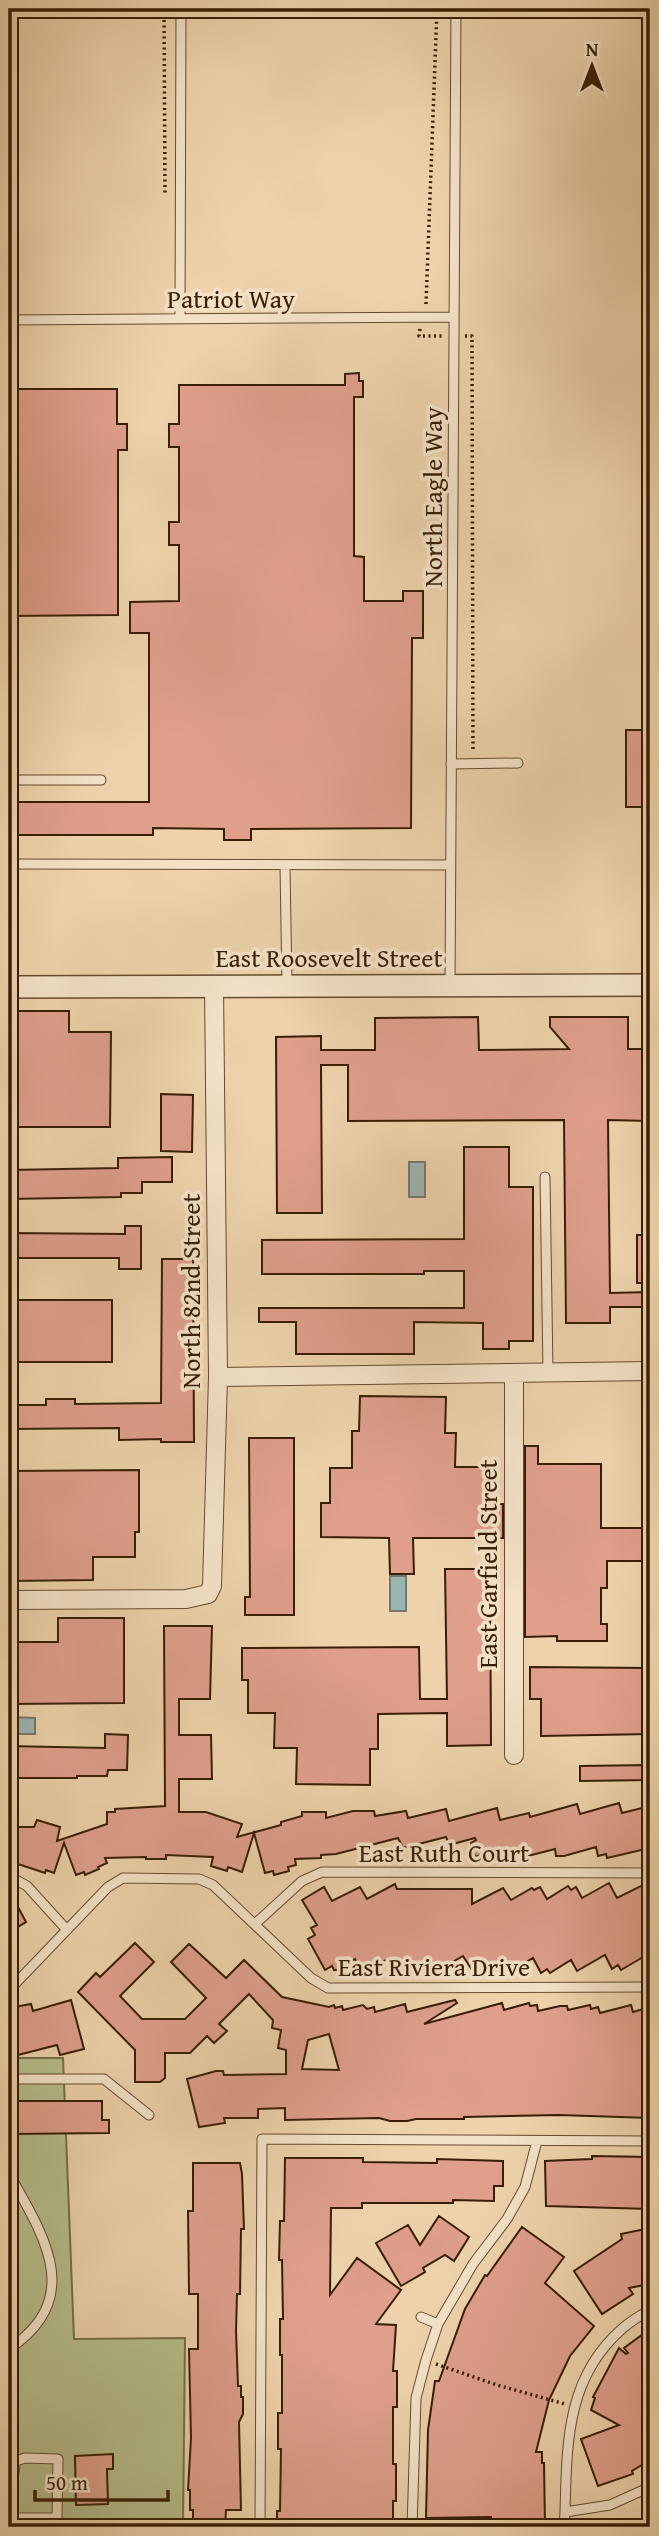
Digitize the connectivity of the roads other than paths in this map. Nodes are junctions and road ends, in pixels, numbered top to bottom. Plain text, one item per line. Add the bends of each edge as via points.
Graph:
1 (181, 9) edge
2 (457, 9) edge
3 (454, 317) junction
4 (180, 319) junction
5 (9, 320) edge
6 (518, 763) dead end
7 (451, 764) junction
8 (9, 780) edge
9 (101, 780) dead end
10 (9, 864) edge
11 (450, 865) junction
12 (285, 866) junction
13 (214, 985) junction
14 (287, 985) junction
15 (450, 985) junction
16 (650, 985) edge
17 (9, 987) edge
18 (545, 1177) dead end
19 (650, 1371) edge
20 (548, 1372) junction
21 (514, 1373) junction
22 (218, 1377) junction
23 (9, 1600) edge
24 (514, 1755) dead end
25 (650, 1873) edge
26 (9, 1877) edge
27 (256, 1924) junction
28 (67, 1930) junction
29 (9, 1986) edge
30 (650, 1987) edge
31 (9, 2079) edge
32 (149, 2115) dead end
33 (537, 2141) junction
34 (650, 2141) edge
35 (9, 2174) edge
36 (650, 2310) edge
37 (421, 2316) dead end
38 (438, 2324) junction
39 (9, 2349) edge
40 (9, 2450) edge
41 (13, 2462) junction
42 (650, 2487) edge
43 (9, 2499) edge
44 (565, 2512) junction
45 (9, 2514) edge
46 (260, 2527) edge
47 (412, 2527) edge
48 (565, 2527) edge

1 - 4 lane
2 - 3 lane, North Eagle Way
3 - 4 lane, Patriot Way
3 - 7 lane, North Eagle Way
4 - 5 lane, Patriot Way
6 - 7 lane
7 - 11 lane, North Eagle Way
8 - 9 lane
10 - 12 lane
11 - 12 lane
11 - 15 lane, North Eagle Way
12 - 14 lane
13 - 14 street, East Roosevelt Street
13 - 17 street, East Roosevelt Street
13 - 22 street, North 82nd Street
14 - 15 street, East Roosevelt Street
15 - 16 street, East Roosevelt Street
18 - 20 lane
19 - 20 street
20 - 21 street
21 - 22 street
21 - 24 street, East Garfield Street
22 - 23 street, North 82nd Street via 214,1578 208,1594 186,1600
25 - 27 lane, East Ruth Court via 322,1872 302,1881
26 - 28 lane via 27,1886
27 - 28 lane, East Riviera Drive via 214,1885 199,1879 124,1878 108,1887
27 - 30 lane, East Riviera Drive via 311,1978 328,1988
28 - 29 lane, East Riviera Drive
31 - 32 lane via 104,2079
33 - 34 lane
33 - 38 lane via 525,2187
33 - 46 lane via 262,2138
35 - 39 lane via 47,2245 52,2266 46,2308 36,2327
36 - 44 lane via 623,2328 594,2359 576,2395 566,2449
37 - 38 lane
38 - 47 lane via 416,2398
40 - 41 lane
41 - 43 lane
41 - 45 lane via 58,2459 57,2518
42 - 44 lane via 610,2505
44 - 48 lane

